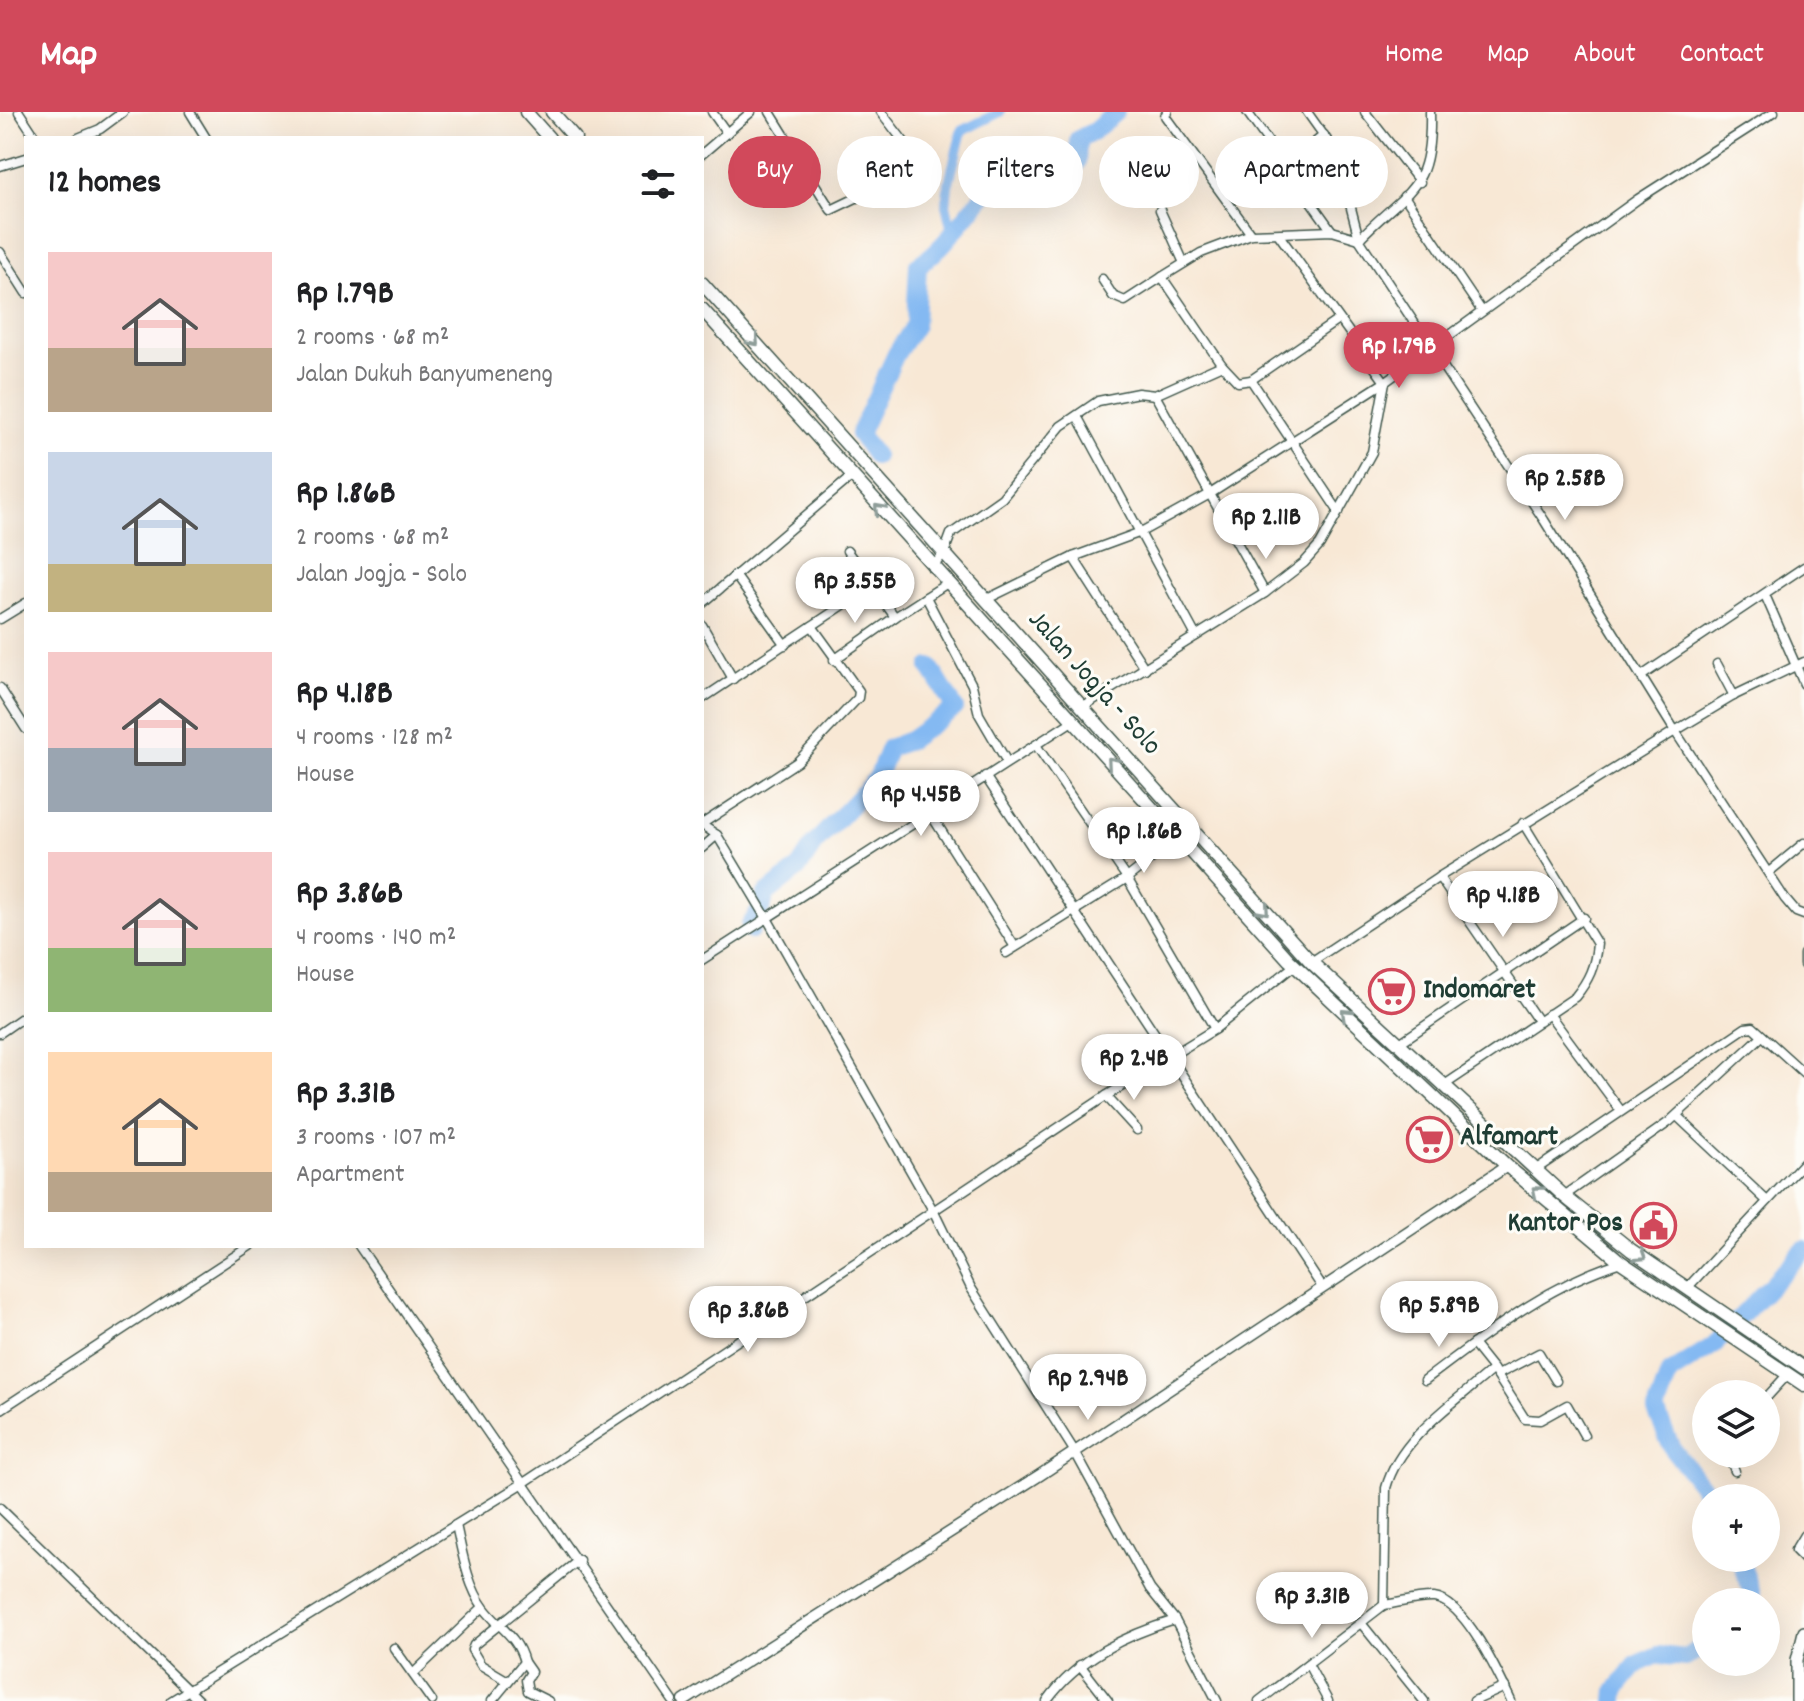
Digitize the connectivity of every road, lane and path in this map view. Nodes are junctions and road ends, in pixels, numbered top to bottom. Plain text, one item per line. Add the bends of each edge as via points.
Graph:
1 (19, 112) edge
2 (123, 112) edge
3 (190, 112) edge
4 (526, 112) edge
5 (552, 112) edge
6 (712, 112) edge
7 (751, 112) edge
8 (770, 112) edge
9 (881, 112) edge
10 (1167, 112) edge
11 (1247, 112) edge
12 (1307, 112) edge
13 (1365, 112) edge
14 (1430, 112) edge
15 (1774, 112) edge
16 (100, 129) junction
17 (727, 133) junction
18 (1324, 135) joint
19 (35, 136) edge
20 (83, 136) edge
21 (105, 136) edge
22 (205, 136) edge
23 (547, 136) edge
24 (573, 136) edge
25 (1264, 136) edge
26 (704, 152) edge
27 (24, 159) edge
28 (0, 166) edge
29 (1420, 182) junction
30 (1404, 196) junction
31 (1316, 208) edge
32 (1160, 210) dead end
33 (1332, 231) junction
34 (1251, 234) junction
35 (1279, 235) junction
36 (1359, 239) junction
37 (0, 252) edge
38 (1184, 263) junction
39 (1162, 277) junction
40 (1102, 279) dead end
41 (704, 285) edge
42 (24, 290) edge
43 (1481, 310) junction
44 (704, 311) edge
45 (1338, 320) junction
46 (1431, 346) junction
47 (1222, 365) junction
48 (1251, 380) junction
49 (1385, 382) junction
50 (1155, 395) junction
51 (1077, 416) junction
52 (1291, 442) junction
53 (851, 477) junction
54 (1210, 494) junction
55 (1339, 512) junction
56 (1141, 532) junction
57 (847, 551) dead end
58 (944, 553) junction
59 (1073, 557) junction
60 (1804, 567) edge
61 (932, 568) junction
62 (735, 575) junction
63 (946, 584) junction
64 (872, 586) junction
65 (1265, 593) junction
66 (1765, 595) junction
67 (926, 597) junction
68 (985, 600) junction
69 (704, 602) edge
70 (24, 604) edge
71 (895, 617) junction
72 (0, 619) edge
73 (812, 626) junction
74 (704, 628) edge
75 (1196, 636) junction
76 (785, 645) junction
77 (834, 660) junction
78 (1717, 664) dead end
79 (1800, 664) edge
80 (1145, 669) junction
81 (1643, 675) junction
82 (733, 679) junction
83 (1804, 684) edge
84 (0, 688) edge
85 (1734, 696) junction
86 (704, 698) edge
87 (1082, 707) junction
88 (1075, 719) junction
89 (24, 726) edge
90 (1675, 731) junction
91 (1036, 745) junction
92 (1007, 762) junction
93 (985, 776) junction
94 (930, 813) junction
95 (704, 823) edge
96 (1523, 823) junction
97 (704, 825) edge
98 (717, 835) junction
99 (1179, 837) junction
100 (1804, 843) edge
101 (704, 846) edge
102 (1769, 872) junction
103 (1439, 877) junction
104 (1127, 878) junction
105 (1075, 909) junction
106 (1804, 915) edge
107 (1584, 918) junction
108 (768, 920) junction
109 (1015, 947) junction
110 (1006, 953) dead end
111 (1804, 954) edge
112 (704, 959) edge
113 (1311, 962) junction
114 (1295, 965) junction
115 (1804, 965) edge
116 (1505, 969) junction
117 (1549, 1014) junction
118 (24, 1016) edge
119 (1538, 1021) junction
120 (1215, 1029) junction
121 (0, 1033) edge
122 (1762, 1036) junction
123 (1397, 1044) junction
124 (1169, 1056) junction
125 (1804, 1073) edge
126 (1442, 1087) junction
127 (1106, 1096) junction
128 (1621, 1111) junction
129 (1677, 1116) junction
130 (1137, 1130) dead end
131 (1804, 1162) edge
132 (1507, 1166) junction
133 (1535, 1170) junction
134 (1564, 1196) junction
135 (1767, 1201) junction
136 (934, 1212) junction
137 (247, 1248) edge
138 (360, 1248) edge
139 (1621, 1262) junction
140 (1689, 1286) junction
141 (1322, 1287) junction
142 (1716, 1315) junction
143 (1756, 1343) junction
144 (1473, 1344) junction
145 (1804, 1368) edge
146 (1495, 1372) junction
147 (1788, 1374) junction
148 (1425, 1380) dead end
149 (1556, 1381) dead end
150 (1780, 1383) edge
151 (1804, 1385) edge
152 (0, 1410) edge
153 (1584, 1435) dead end
154 (1075, 1452) junction
155 (1734, 1468) edge
156 (1735, 1471) dead end
157 (525, 1482) junction
158 (0, 1508) edge
159 (456, 1525) junction
160 (1804, 1535) edge
161 (1804, 1559) edge
162 (579, 1560) junction
163 (1384, 1605) junction
164 (483, 1607) junction
165 (1175, 1620) junction
166 (499, 1622) junction
167 (1361, 1623) junction
168 (1804, 1632) edge
169 (394, 1648) dead end
170 (524, 1662) junction
171 (1308, 1664) junction
172 (1080, 1665) junction
173 (414, 1673) junction
174 (508, 1681) junction
175 (1505, 1687) junction
176 (188, 1690) junction
177 (171, 1701) edge
178 (199, 1701) edge
179 (432, 1701) edge
180 (492, 1701) edge
181 (548, 1701) edge
182 (673, 1701) edge
183 (684, 1701) edge
184 (1047, 1701) edge
185 (1108, 1701) edge
186 (1217, 1701) edge
187 (1259, 1701) edge
188 (1328, 1701) edge
189 (1424, 1701) edge
190 (1474, 1701) edge
191 (1511, 1701) edge
192 (1797, 1701) edge

1 - 19 street
2 - 16 street
3 - 22 street
4 - 23 highway
5 - 24 highway
6 - 17 street
7 - 17 street
8 - 9 street via 831,210 919,168
10 - 34 street via 1175,135
11 - 25 street
12 - 18 street
13 - 29 street
14 - 29 street via 1428,163
15 - 43 street via 1638,199
16 - 20 street
16 - 21 street
17 - 26 street
18 - 36 street via 1342,167
27 - 28 street
29 - 30 street
30 - 36 street
30 - 43 street
31 - 33 street
32 - 38 street
33 - 35 street
33 - 36 street
34 - 35 street
34 - 38 street
35 - 45 street
36 - 46 street
37 - 42 street
38 - 39 street
39 - 40 street via 1125,301 1113,296
39 - 47 street
41 -> 58 highway, Jalan Jogja - Solo
43 - 46 street
44 - 53 highway, Jalan Jogja - Solo
45 - 48 street
45 - 49 street via 1358,339
46 - 49 street
46 - 81 street
47 - 48 street via 1238,382
47 - 50 street
48 - 52 street
49 - 52 street
49 - 55 street via 1372,452
50 - 51 street via 1098,401
50 - 54 street
51 - 56 street
51 - 58 street via 1040,448 1002,498 951,534
52 - 54 street
52 - 55 street
61 -> 53 highway, Jalan Jogja - Solo
53 - 62 street
54 - 56 street
54 - 65 street
55 - 65 street via 1304,563
56 - 59 street
56 - 75 street
57 - 64 street
58 - 61 street
58 - 68 highway, Jalan Jogja - Solo
59 - 68 street
59 - 80 street
60 - 66 street
61 - 63 highway, Jalan Jogja - Solo
62 - 69 street
62 - 76 street
63 - 67 street
63 - 88 highway, Jalan Jogja - Solo
64 - 71 street
64 - 73 street
65 - 75 street
66 - 79 street
66 - 81 street
67 - 71 street
67 - 92 street
68 - 87 highway, Jalan Jogja - Solo
70 - 72 street
71 - 77 street
73 - 76 street
73 - 77 street
74 - 82 street
75 - 80 street
76 - 82 street
77 - 95 street via 859,691 851,708 792,766
78 - 85 street
79 - 83 street
79 - 85 street
80 - 87 street
81 - 90 street
82 - 86 street
84 - 89 street
85 - 90 street
87 -> 113 highway, Jalan Jogja - Solo
88 - 91 street
99 -> 88 highway, Jalan Jogja - Solo
90 - 96 street
90 - 102 street
91 - 92 street
91 - 104 street
92 - 93 street
93 - 94 street
93 - 105 street
94 - 108 street
94 - 109 street
96 - 103 street
96 - 107 street
97 - 98 street
98 - 101 street
98 - 108 street
99 - 104 street
99 - 114 highway, Jalan Jogja - Solo
100 - 102 street
102 - 106 street via 1790,906
103 - 113 street
103 - 116 street
104 - 105 street
104 - 120 street
105 - 109 street
105 - 124 street
107 - 116 street
107 - 117 street via 1597,944 1595,964 1575,997
108 - 112 street
108 - 136 street
109 - 110 street
111 - 115 street
113 - 123 highway, Jalan Jogja - Solo
114 - 120 street
132 -> 114 highway, Jalan Jogja - Solo
116 - 119 street
116 - 123 street
117 - 119 street
117 - 128 street
118 - 121 street
119 - 126 street
120 - 124 street
122 - 125 street
122 - 128 street via 1753,1027 1732,1035
122 - 129 street
123 - 126 highway, Jalan Jogja - Solo
124 - 127 street
124 - 141 street
126 - 133 highway, Jalan Jogja - Solo
127 - 130 street
127 - 136 street
128 - 133 street
129 - 134 street
129 - 135 street
131 - 135 street
139 -> 132 highway, Jalan Jogja - Solo
132 - 141 street
133 - 134 highway, Jalan Jogja - Solo
134 -> 140 highway, Jalan Jogja - Solo via 1631,1250
135 - 140 street
136 - 154 street via 971,1288
136 - 157 street
137 - 152 street
138 - 157 street
139 - 142 highway, Jalan Jogja - Solo
139 - 144 street via 1552,1289
140 - 142 highway, Jalan Jogja - Solo
141 - 154 street
142 - 143 highway, Jalan Jogja - Solo
143 - 145 highway, Jalan Jogja - Solo
143 - 147 highway, Jalan Jogja - Solo
144 - 146 street
144 - 148 street
146 - 149 street via 1538,1353
146 - 153 street via 1525,1419 1540,1420 1567,1405
146 - 163 street via 1402,1451 1391,1471
147 - 150 street
147 - 151 highway, Jalan Jogja - Solo
154 - 165 street via 1150,1589
154 - 183 street
155 - 156 street
157 - 159 street
157 - 162 street
158 - 176 street
159 - 164 street
159 - 176 street
160 - 161 street via 1795,1550
162 - 166 street
162 - 182 street
163 - 167 street
163 - 175 street via 1434,1598 1452,1605
164 - 166 street
164 - 173 street
165 - 172 street via 1121,1640
165 - 186 street
166 - 170 street via 520,1647
166 - 174 street via 472,1650 481,1665
167 - 171 street
167 - 189 street
168 - 192 main road via 1797,1660
169 - 173 street
170 - 174 street
170 - 181 street via 531,1672 528,1691
171 - 187 street
171 - 188 street
172 - 184 street
172 - 185 street
173 - 179 street
174 - 180 street
175 - 190 street
175 - 191 street
176 - 177 street
176 - 178 street

